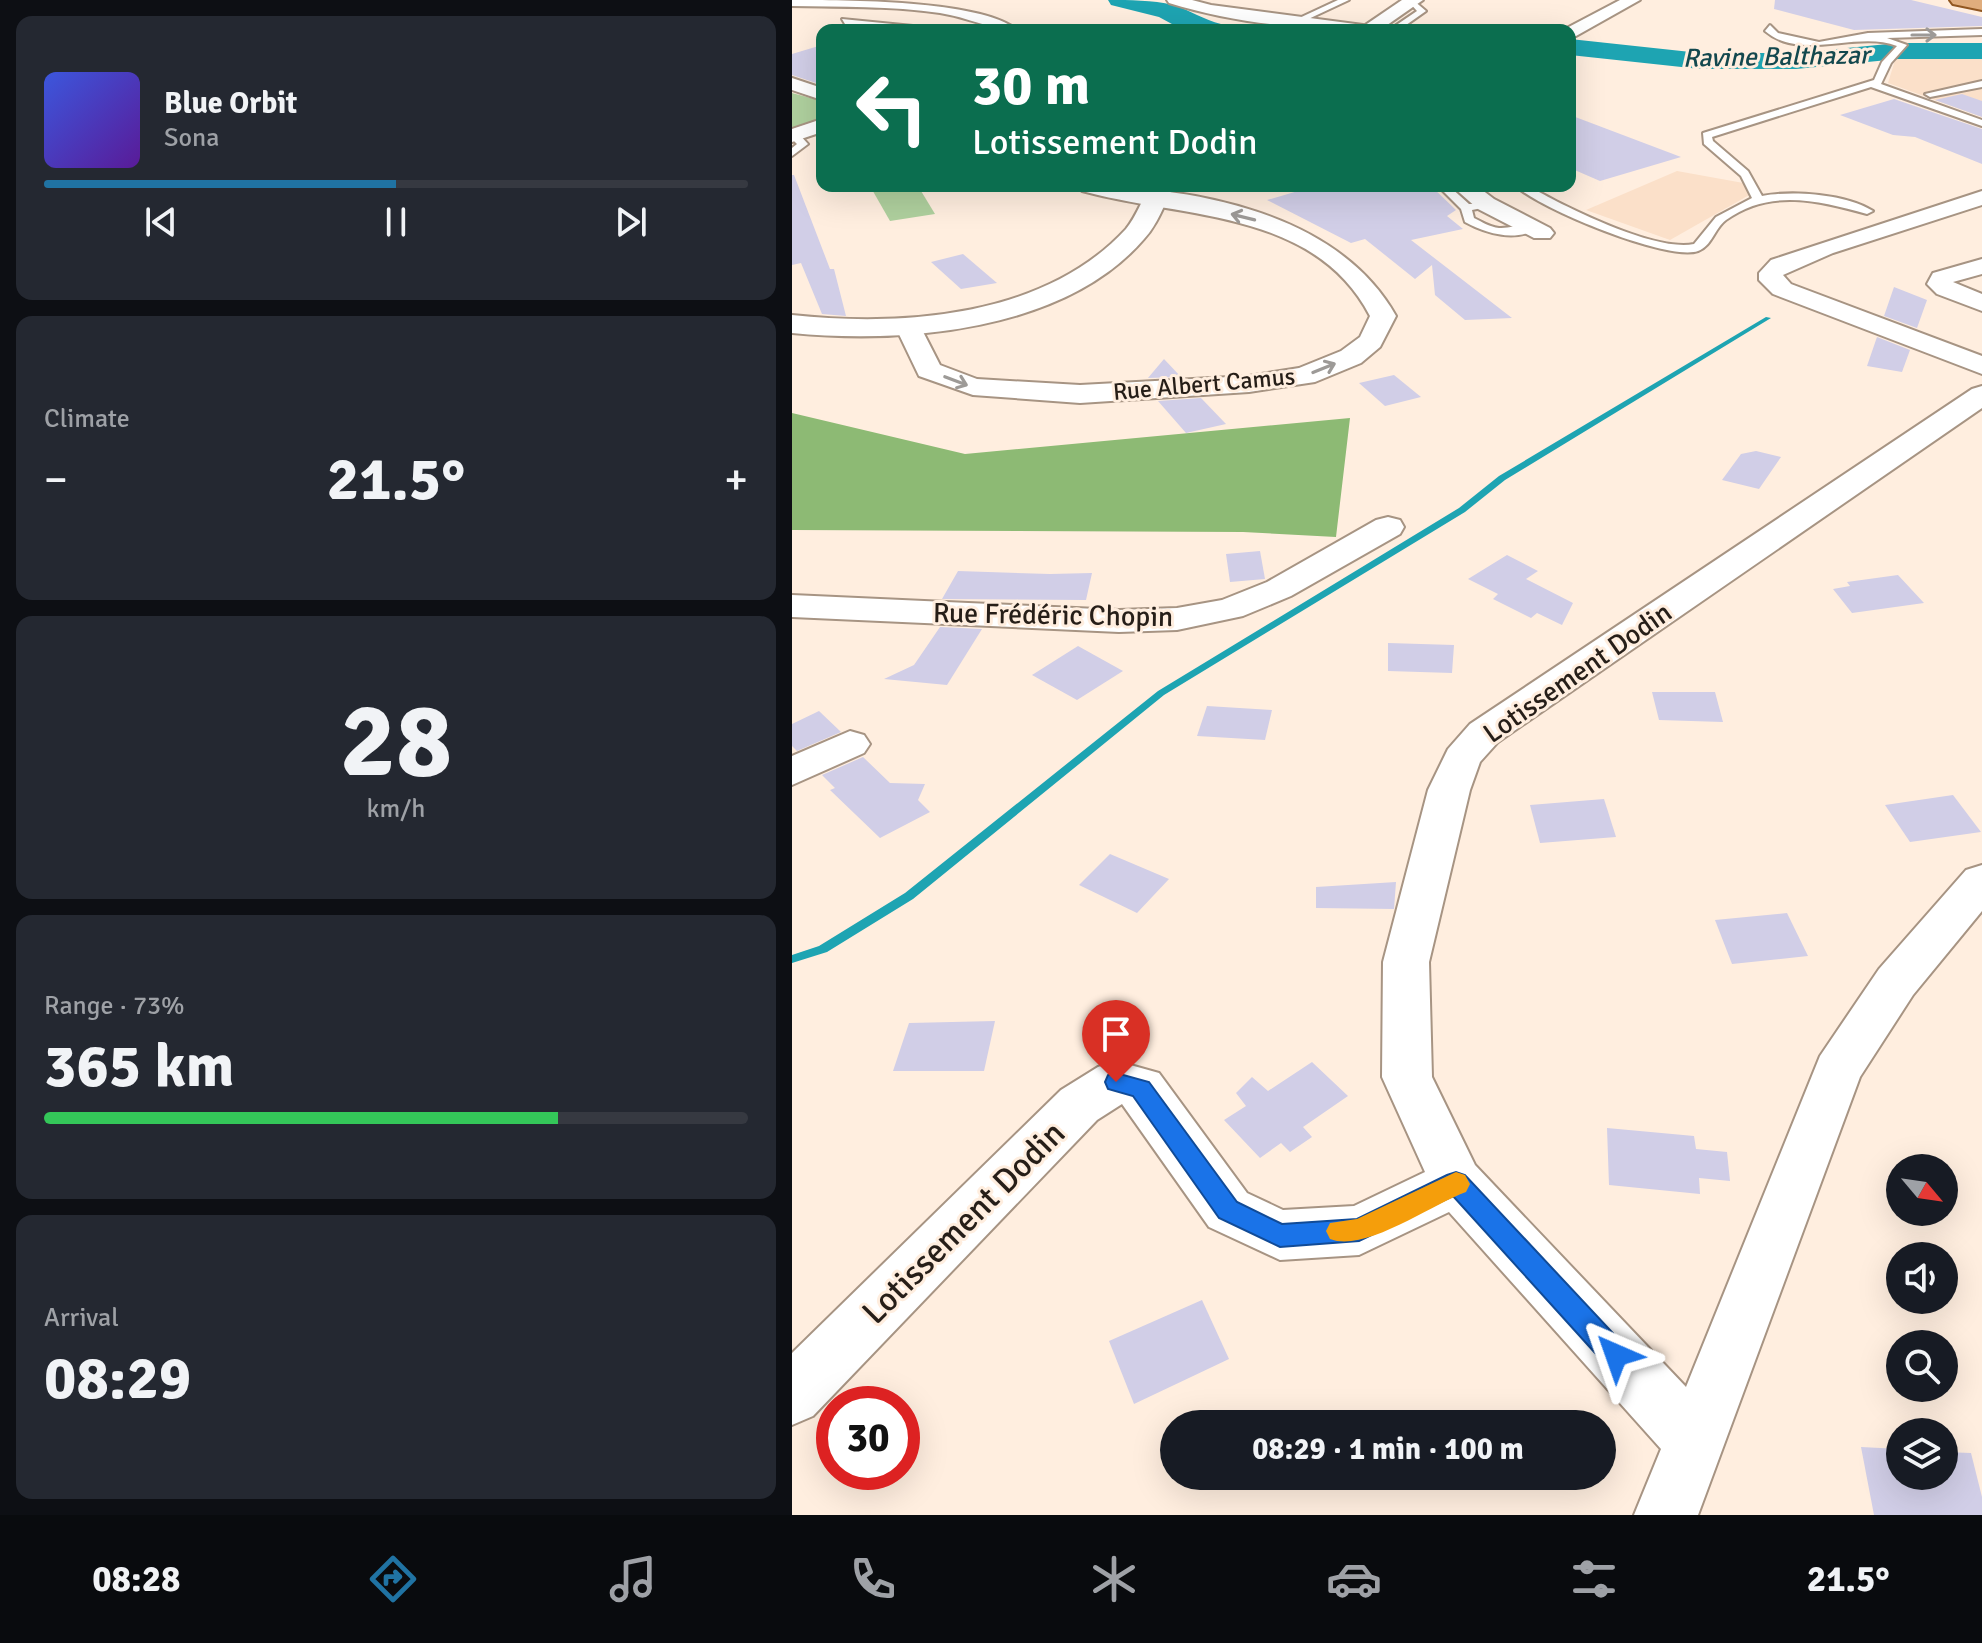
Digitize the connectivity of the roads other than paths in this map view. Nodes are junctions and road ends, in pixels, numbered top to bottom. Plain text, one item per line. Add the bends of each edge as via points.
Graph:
1 (1178, 0) edge
2 (1345, 0) edge
3 (1959, 0) edge
4 (792, 1) edge
5 (1412, 1) edge
6 (889, 2) edge
7 (1621, 2) edge
8 (1982, 5) edge
9 (1299, 20) junction
10 (845, 21) dead end
11 (871, 24) edge
12 (999, 24) edge
13 (1325, 24) edge
14 (1375, 24) edge
15 (1402, 24) edge
16 (1576, 28) edge
17 (1770, 28) dead end
18 (1982, 32) edge
19 (1854, 38) junction
20 (792, 84) edge
21 (1982, 84) edge
22 (1874, 85) junction
23 (816, 92) edge
24 (1930, 94) dead end
25 (1982, 123) edge
26 (816, 128) edge
27 (793, 141) edge
28 (1158, 192) edge
29 (1532, 192) edge
30 (1982, 198) edge
31 (1471, 199) edge
32 (1758, 199) junction
33 (1867, 211) dead end
34 (1537, 230) dead end
35 (1982, 266) edge
36 (1972, 321) edge
37 (792, 324) edge
38 (908, 326) junction
39 (1929, 344) junction
40 (1982, 366) edge
41 (1982, 395) edge
42 (1388, 527) dead end
43 (792, 606) edge
44 (850, 744) dead end
45 (792, 772) edge
46 (1982, 881) edge
47 (1456, 1182) junction
48 (792, 1395) edge
49 (1696, 1442) junction
50 (1666, 1515) edge

1 - 9 street via 1209,10
2 - 9 lane
3 - 8 main road
4 - 6 street
5 - 14 main road
5 - 15 lane via 1422,11
6 - 12 street via 947,9
7 - 16 street
9 - 13 street
10 - 11 lane
17 - 19 lane via 1775,35 1809,44
19 -> 18 lane
19 - 22 lane via 1903,45
20 - 23 street
21 - 24 lane
22 - 25 lane
22 - 32 lane via 1707,135 1708,142 1746,172
26 - 27 street
28 - 38 main road via 1135,235 1069,286 1015,306
38 -> 28 street, Rue Albert Camus via 929,370 973,387 1080,394 1305,376 1351,357 1371,341 1383,316 1375,298 1332,255 1269,223
29 - 32 lane via 1674,250 1697,248 1719,219
30 - 39 street via 1825,248 1771,273 1782,289
31 - 34 street
32 - 33 lane via 1815,196
35 - 36 street via 1942,278 1940,284
36 - 39 street
37 - 38 main road via 849,329
39 - 40 street
41 - 47 street, Lotissement Dodin via 1484,733 1462,758 1449,790 1406,962 1407,1077
42 - 43 street, Rue Frédéric Chopin via 1279,589 1231,609 1177,619
44 - 45 street
46 - 49 street via 1896,982 1838,1070
47 - 48 street, Lotissement Dodin via 1359,1230 1280,1235 1228,1210 1141,1088 1116,1082 1079,1105
47 - 49 street, Lotissement Dodin
49 - 50 street

